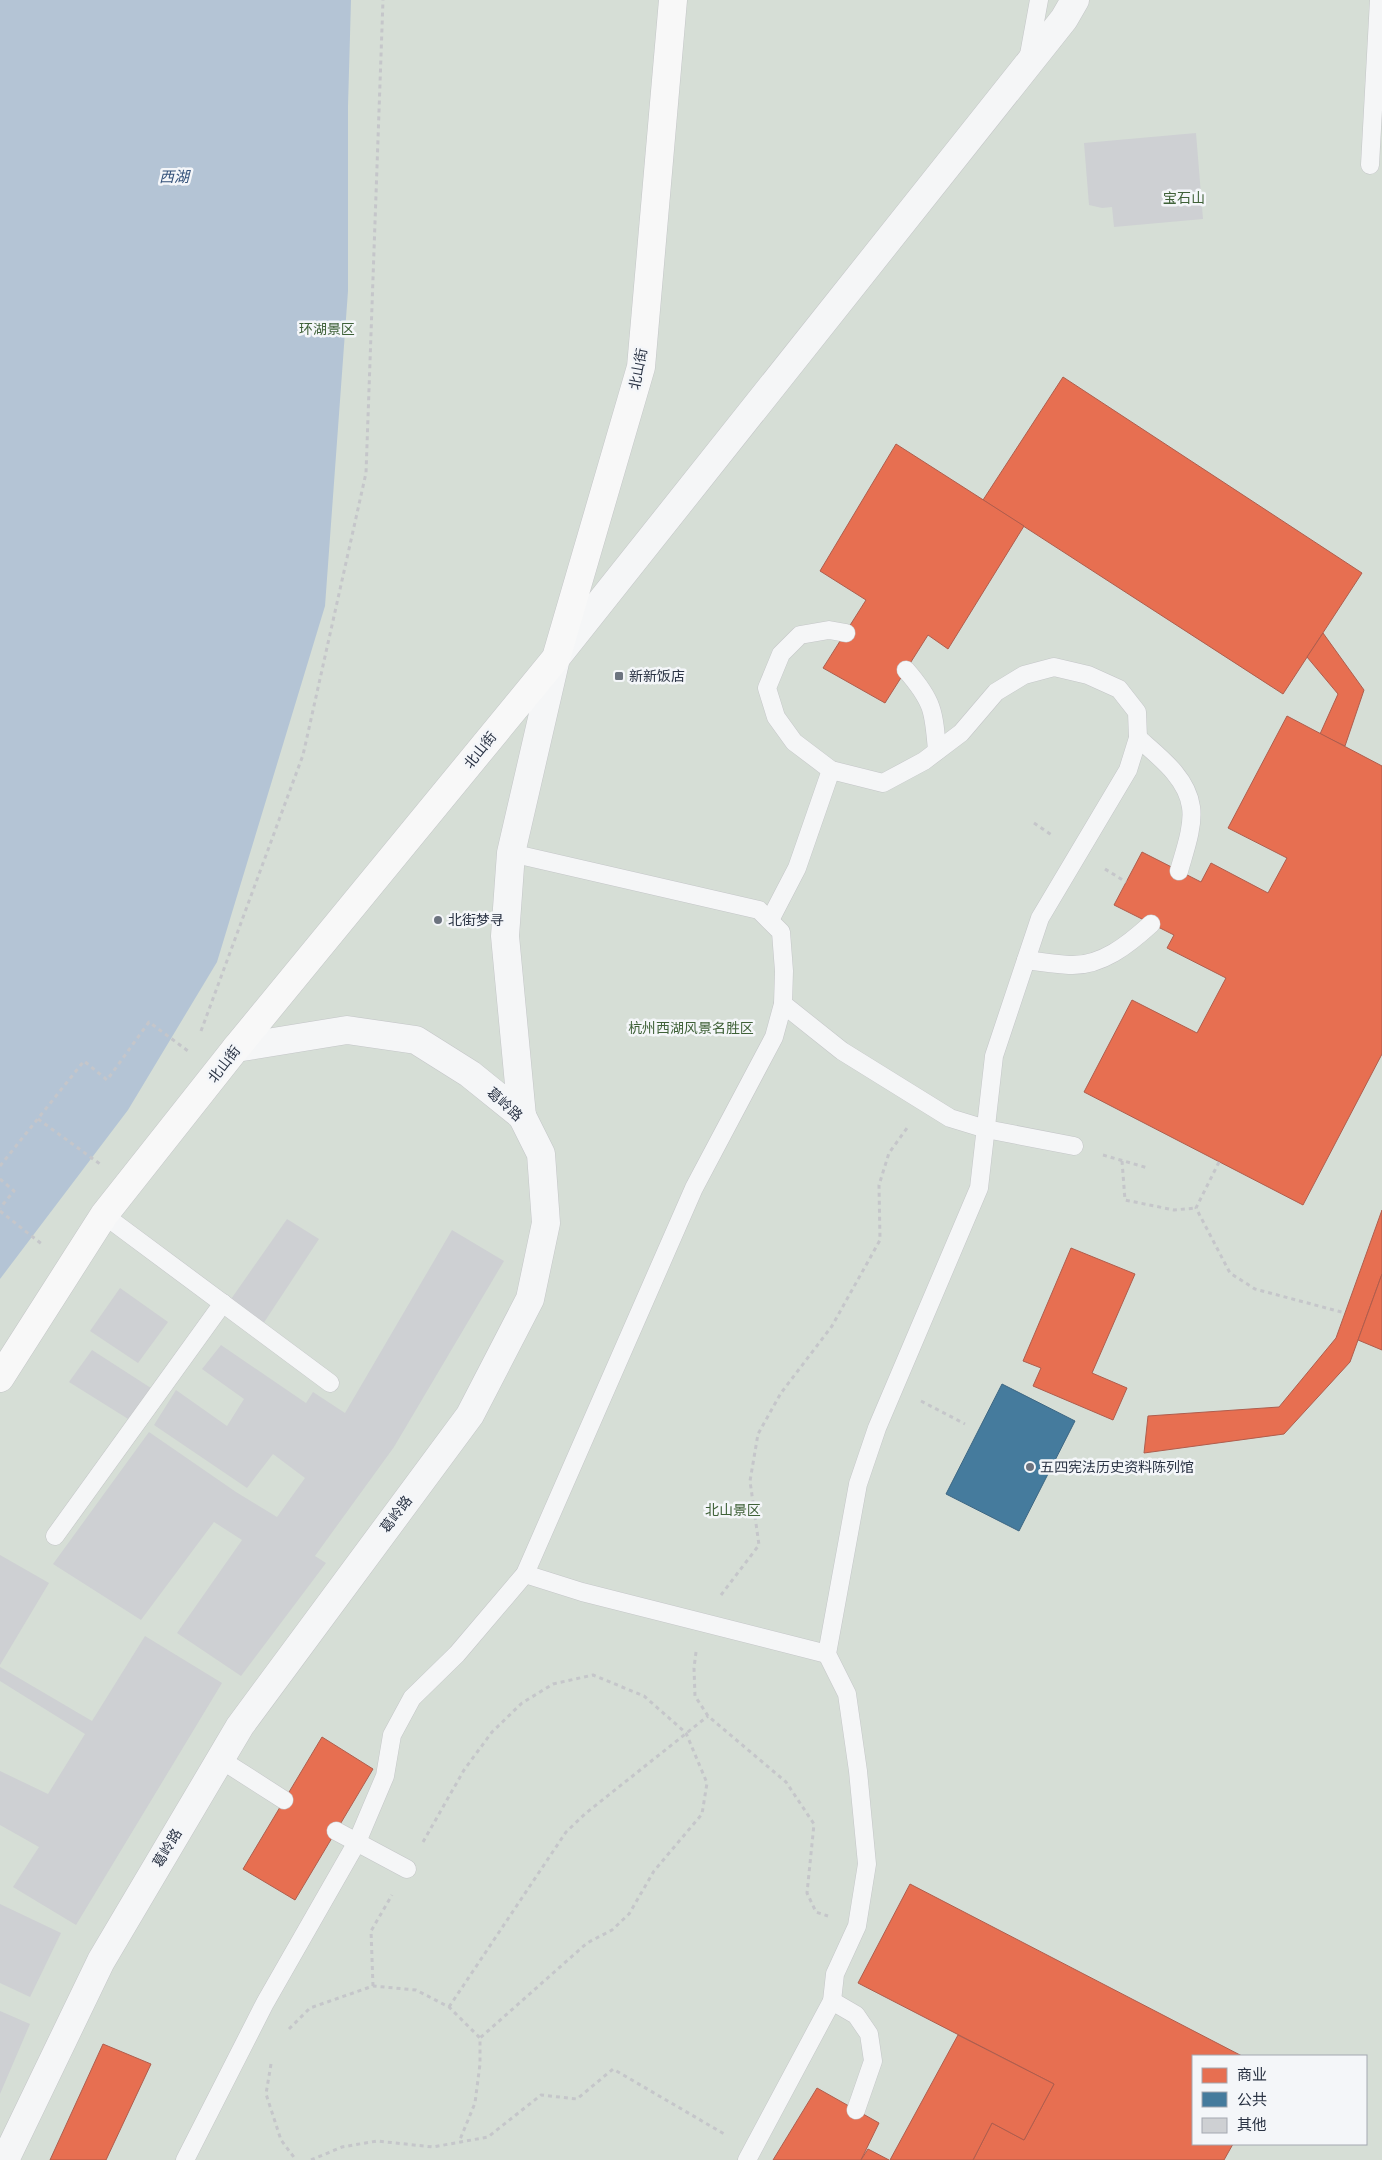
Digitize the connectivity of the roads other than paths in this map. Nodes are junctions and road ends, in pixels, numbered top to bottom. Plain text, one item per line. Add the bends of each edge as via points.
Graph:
1 (673, 0) edge
2 (1038, 0) edge
3 (1075, 0) edge
4 (1379, 0) edge
5 (1027, 66) junction
6 (1370, 165) dead end
7 (846, 633) dead end
8 (556, 658) junction
9 (906, 670) dead end
10 (1138, 738) junction
11 (937, 751) junction
12 (830, 770) junction
13 (511, 853) junction
14 (1179, 871) dead end
15 (770, 920) junction
16 (1151, 924) dead end
17 (1026, 960) junction
18 (783, 1004) junction
19 (236, 1048) junction
20 (522, 1116) junction
21 (986, 1129) junction
22 (1074, 1146) road end
23 (104, 1215) junction
24 (223, 1303) junction
25 (0, 1378) edge
26 (330, 1383) dead end
27 (55, 1536) dead end
28 (526, 1574) junction
29 (827, 1654) junction
30 (220, 1759) junction
31 (284, 1800) dead end
32 (336, 1831) dead end
33 (357, 1842) junction
34 (407, 1869) road end
35 (832, 2001) junction
36 (856, 2110) dead end
37 (750, 2155) edge
38 (5, 2160) edge
39 (185, 2160) edge

1 - 8 main road, 北山街 via 641,367
2 - 5 lane
3 - 5 street
4 - 6 lane
5 - 8 street
7 - 12 lane via 829,630 800,635 781,654 767,688 776,717 794,742
8 - 13 street
8 - 19 main road, 北山街
9 - 11 lane via 922,688 934,713
10 - 11 lane via 1137,712 1119,689 1088,675 1054,667 1024,675 996,692 961,733
10 - 14 lane via 1180,779 1191,807 1189,836
10 - 17 lane via 1128,770 1040,918
11 - 12 lane via 883,783
12 - 15 lane via 798,868
13 - 15 lane via 759,910
13 - 20 street via 505,936
15 - 18 lane via 781,932
16 - 17 lane via 1129,944 1098,961 1071,966
17 - 21 lane via 994,1056
18 - 21 lane via 842,1051 925,1103 950,1118
18 - 28 lane via 774,1037 694,1188
19 - 20 street, 葛岭路 via 347,1030 416,1040 470,1074
19 - 23 main road, 北山街
20 - 30 street, 葛岭路 via 540,1154 546,1223 530,1299 470,1415 240,1726
21 - 22 lane
21 - 29 lane via 979,1188 877,1428 858,1484
23 - 24 lane
23 - 25 main road, 北山街
24 - 26 lane
24 - 27 lane
28 - 29 lane via 582,1592
28 - 33 lane via 457,1654 412,1698 392,1735 385,1776
29 - 35 lane via 848,1694 867,1864 857,1926 835,1974
30 - 31 lane
30 - 38 street, 葛岭路 via 101,1960
32 - 33 lane
33 - 34 lane
33 - 39 lane via 265,2003
35 - 36 lane via 856,2015 869,2034 873,2061
35 - 37 lane

